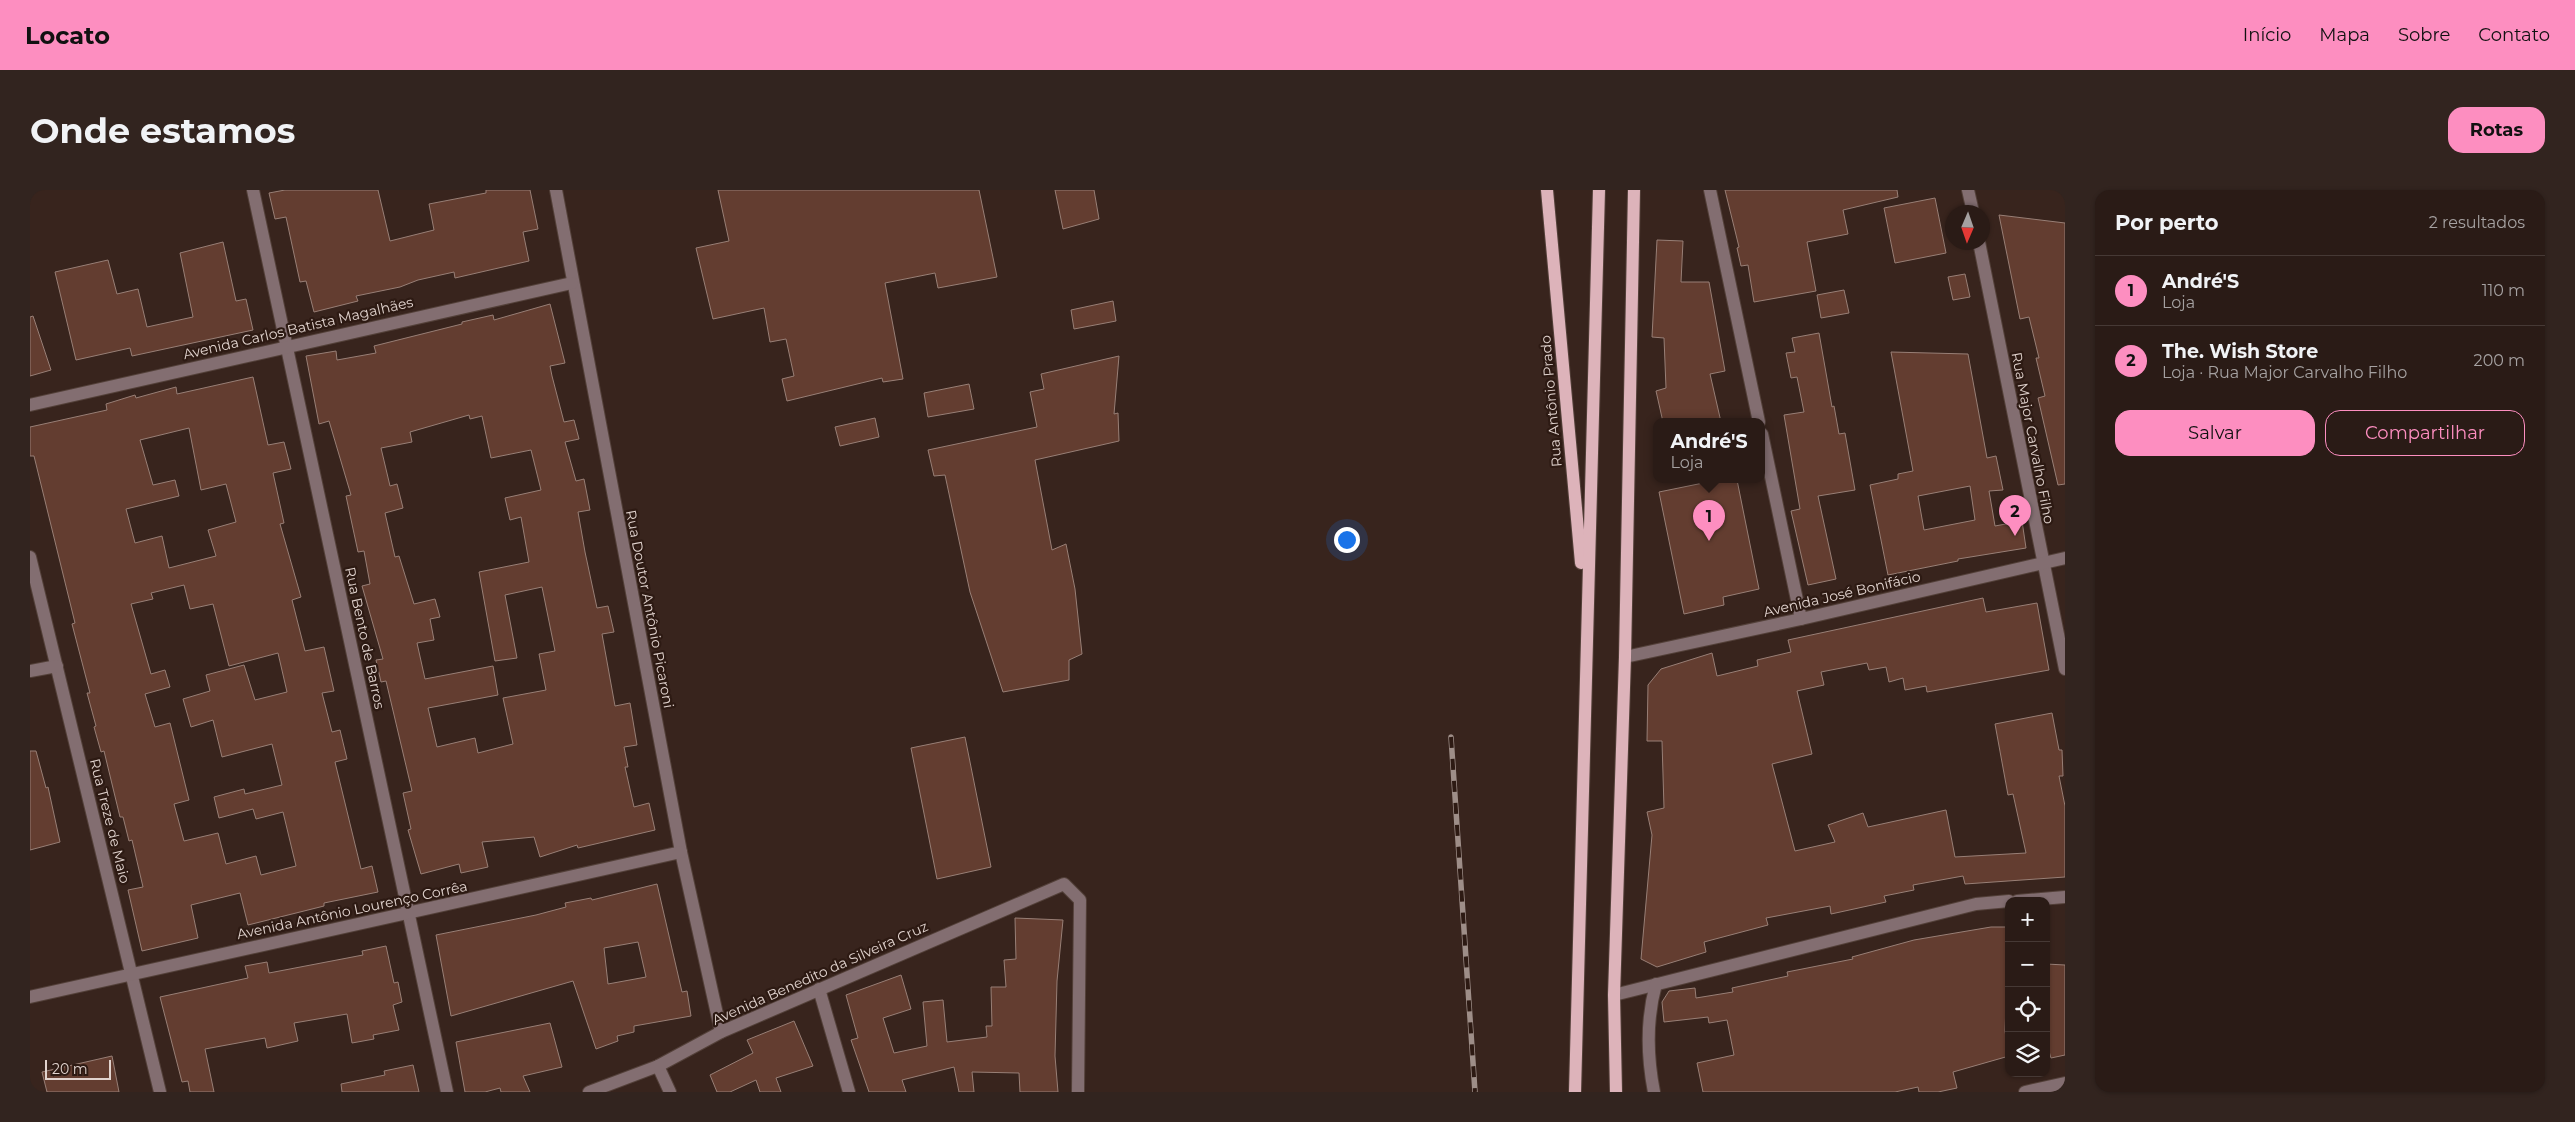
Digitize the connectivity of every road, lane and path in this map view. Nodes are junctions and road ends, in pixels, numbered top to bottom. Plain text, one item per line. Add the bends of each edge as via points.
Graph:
1 (253, 190) edge
2 (556, 190) edge
3 (1547, 190) edge
4 (1599, 190) edge
5 (1634, 190) edge
6 (1710, 190) edge
7 (1968, 190) edge
8 (1971, 205) edge
9 (1981, 250) edge
10 (572, 283) junction
11 (288, 345) junction
12 (30, 404) edge
13 (1758, 418) edge
14 (1765, 448) edge
15 (30, 557) edge
16 (2065, 558) edge
17 (2043, 563) junction
18 (1586, 610) junction
19 (1801, 619) junction
20 (1624, 657) junction
21 (57, 666) junction
22 (2065, 669) edge
23 (30, 671) edge
24 (681, 852) junction
25 (2065, 897) edge
26 (2050, 898) edge
27 (2005, 901) edge
28 (408, 913) junction
29 (132, 973) junction
30 (1656, 984) junction
31 (819, 988) junction
32 (1614, 995) junction
33 (30, 997) edge
34 (721, 1032) junction
35 (658, 1066) junction
36 (2065, 1083) edge
37 (160, 1092) edge
38 (447, 1092) edge
39 (588, 1092) edge
40 (670, 1092) edge
41 (849, 1092) edge
42 (1078, 1092) edge
43 (1575, 1092) edge
44 (1616, 1092) edge
45 (1654, 1092) edge
46 (2025, 1092) edge

1 - 11 street, Rua Bento de Barros
2 - 10 street, Rua Doutor Antônio Picaroni
3 - 18 main road, Rua Antônio Prado
4 - 18 main road
5 - 20 main road
6 - 13 street
7 - 8 street
9 - 17 street, Rua Major Carvalho Filho
10 - 11 street, Avenida Carlos Batista Magalhães
10 - 24 street, Rua Doutor Antônio Picaroni
11 - 12 street, Avenida Carlos Batista Magalhães
11 - 28 street, Rua Bento de Barros
14 - 19 street
15 - 21 street, Rua Treze de Maio
16 - 17 street, Avenida José Bonifácio
17 - 19 street, Avenida José Bonifácio
17 - 22 street, Rua Major Carvalho Filho
18 - 43 main road
19 - 20 street, Avenida José Bonifácio
20 - 32 main road
21 - 23 street
21 - 29 street, Rua Treze de Maio
24 - 28 street, Avenida Antônio Lourenço Corrêa
24 - 34 street, Rua Doutor Antônio Picaroni
25 - 26 street
27 - 30 street via 1976,904
28 - 29 street, Avenida Antônio Lourenço Corrêa
28 - 38 street, Rua Bento de Barros
29 - 33 street, Avenida Antônio Lourenço Corrêa
29 - 37 street, Rua Treze de Maio
30 - 32 street
30 - 45 street via 1650,1008 1648,1062
31 - 34 street, Avenida Benedito da Silveira Cruz
31 - 41 street
31 - 42 street, Avenida Benedito da Silveira Cruz via 1064,884 1080,900
32 - 44 main road
34 - 35 street, Avenida Benedito da Silveira Cruz
35 - 39 street, Avenida Benedito da Silveira Cruz
35 - 40 street
36 - 46 street

